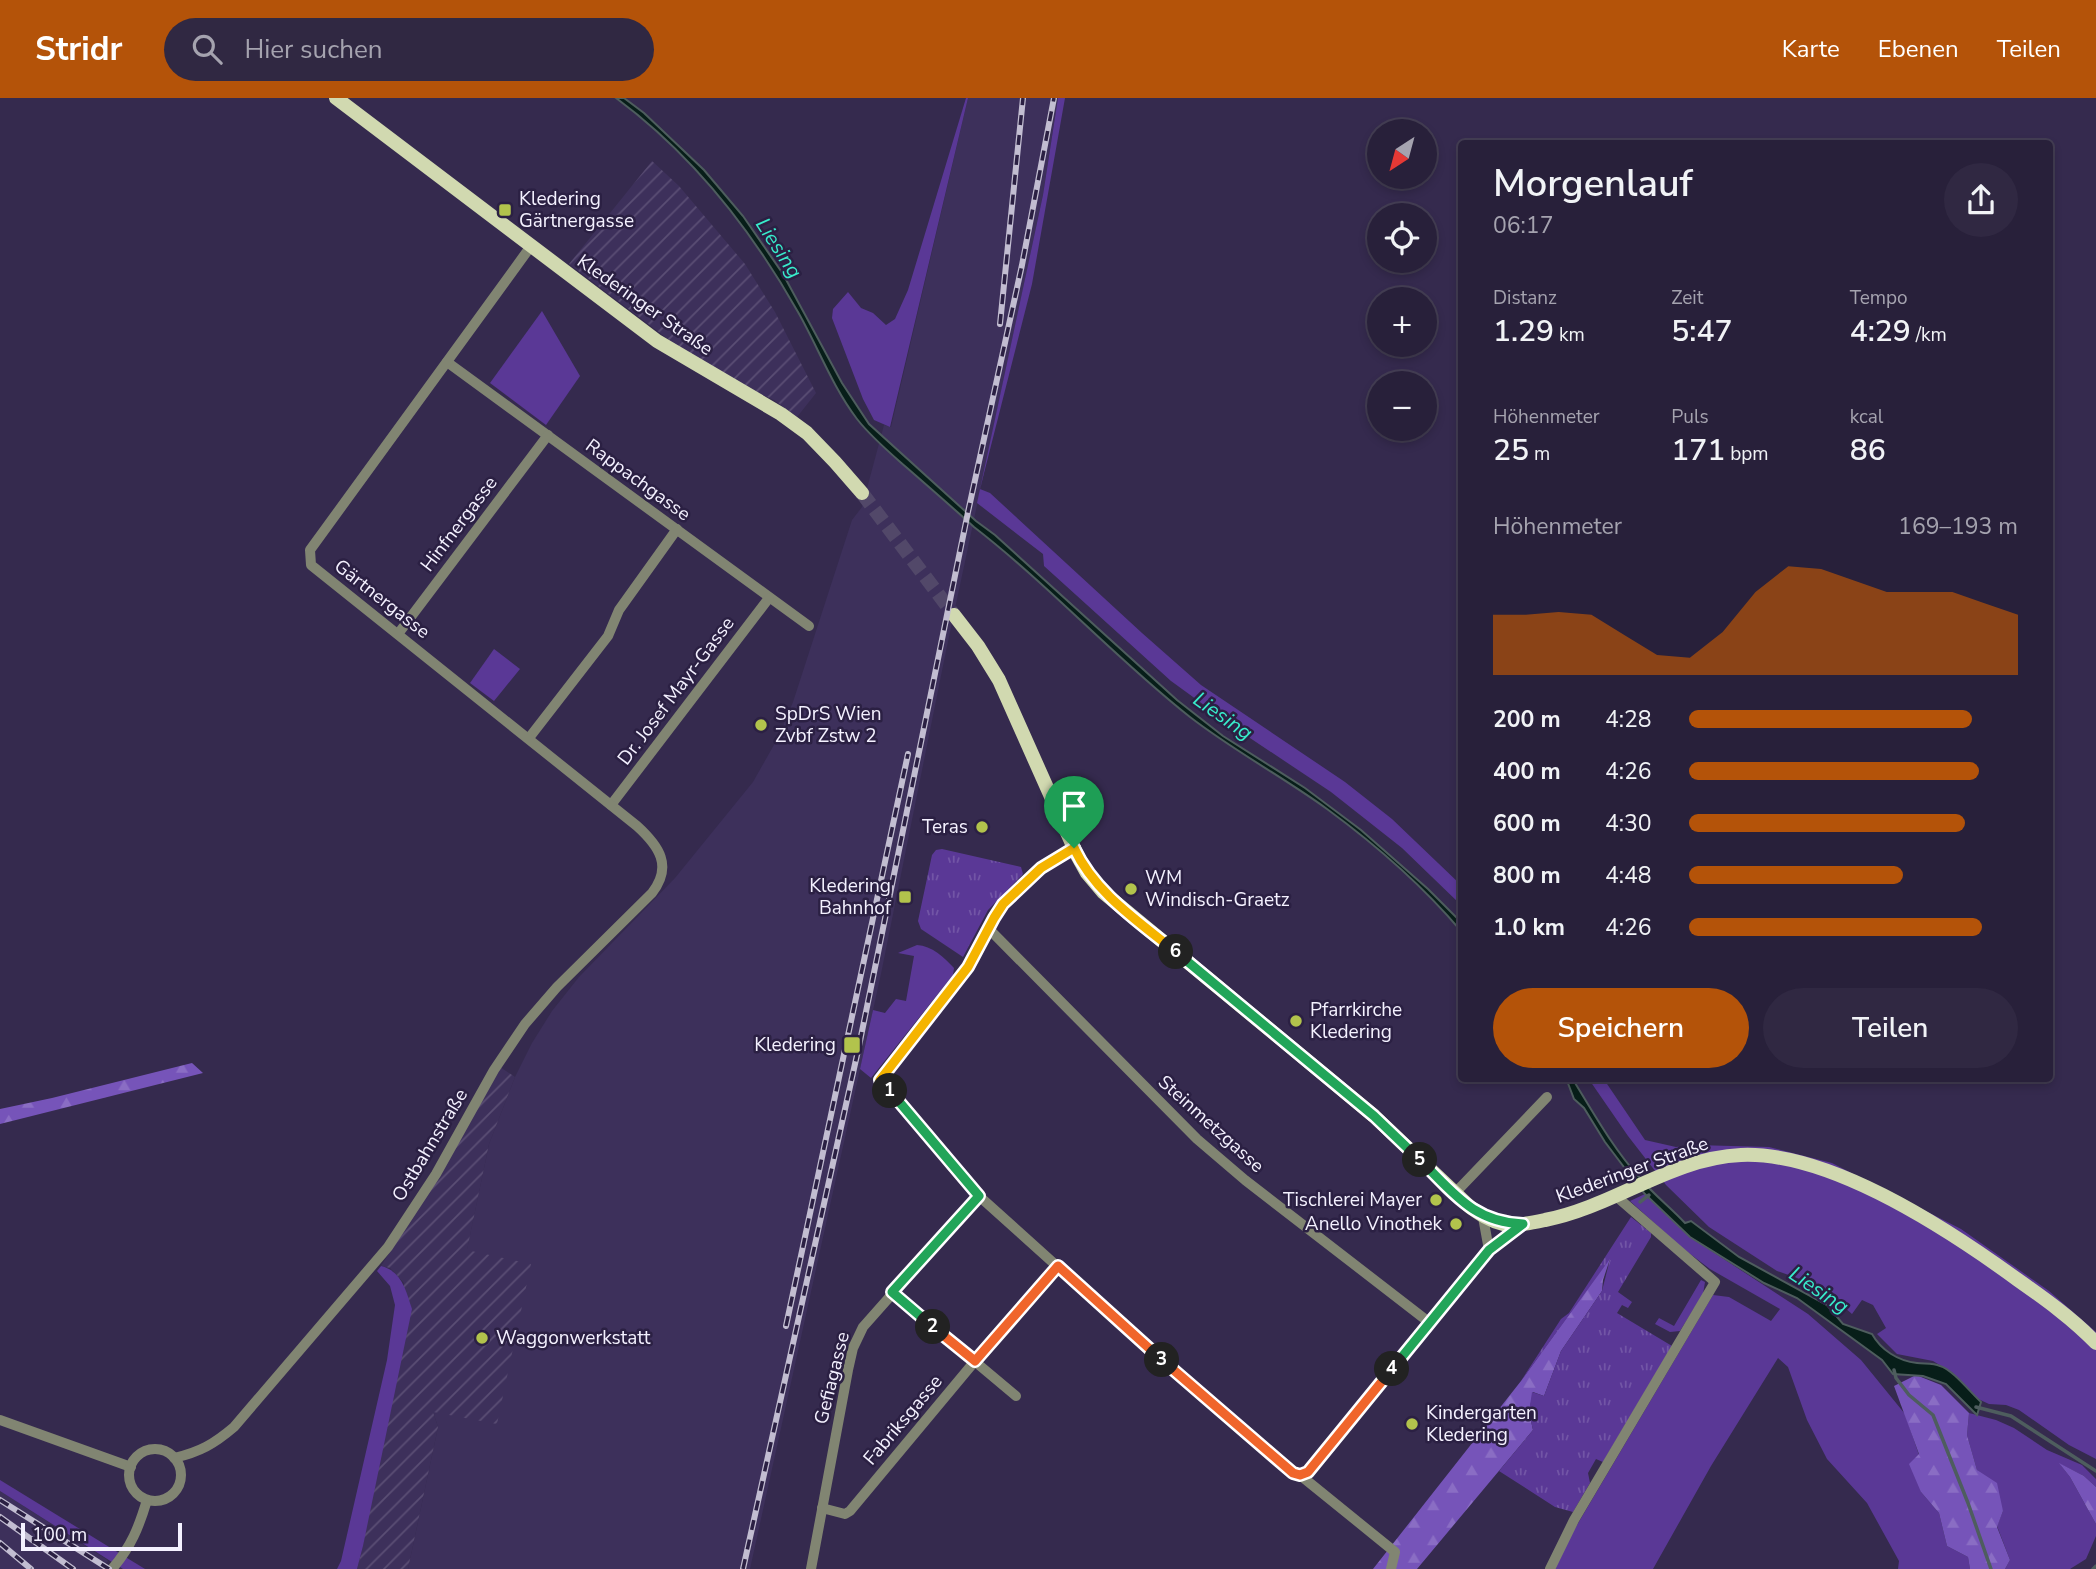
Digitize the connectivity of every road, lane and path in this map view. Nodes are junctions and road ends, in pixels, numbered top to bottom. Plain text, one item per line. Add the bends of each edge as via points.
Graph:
1 (336, 98) edge
2 (530, 246) junction
3 (447, 362) junction
4 (548, 435) junction
5 (862, 493) tunnel mouth
6 (677, 529) junction
7 (769, 598) junction
8 (954, 615) tunnel mouth
9 (809, 626) dead end
10 (398, 634) junction
11 (529, 737) junction
12 (611, 805) junction
13 (637, 826) joint
14 (1074, 848) junction
15 (989, 929) junction
16 (1548, 1097) dead end
17 (1455, 1193) junction
18 (1620, 1195) junction
19 (979, 1196) junction
20 (1483, 1217) junction
21 (1523, 1224) junction
22 (1489, 1250) junction
23 (1058, 1266) junction
24 (892, 1292) junction
25 (1430, 1323) junction
26 (2096, 1343) edge
27 (975, 1361) junction
28 (1016, 1396) dead end
29 (0, 1420) edge
30 (174, 1458) junction
31 (131, 1467) junction
32 (1300, 1475) junction
33 (147, 1500) junction
34 (822, 1508) junction
35 (113, 1569) edge
36 (811, 1569) edge
37 (1391, 1569) edge
38 (1550, 1569) edge

1 - 2 main road, Klederinger Straße
2 - 3 street, Gärtnergasse
2 - 5 main road, Klederinger Straße via 657,341 807,433
3 - 4 street, Rappachgasse
3 - 10 street, Gärtnergasse via 310,550 311,565
4 - 6 street, Rappachgasse
4 - 10 street, Hinfnergasse
6 - 7 street, Rappachgasse
6 - 11 street via 619,610 608,636
7 - 9 street, Rappachgasse
7 - 12 street, Dr. Josef Mayr-Gasse
8 - 14 main road, Klederinger Straße via 999,680
10 - 11 street, Gärtnergasse
11 - 12 street, Gärtnergasse
12 - 13 street, Gärtnergasse
13 - 30 street, Ostbahnstraße via 659,853 663,870 657,886 525,1024 388,1247 234,1427 196,1453
14 - 15 street via 1027,880 1003,904
14 - 17 main road, Klederinger Straße via 1103,892 1374,1116
15 - 19 street via 968,967 880,1080
15 - 25 street, Steinmetzgasse via 1197,1139
16 - 17 street
17 - 20 main road, Klederinger Straße
18 - 21 main road, Klederinger Straße via 1557,1218
18 - 26 main road, Klederinger Straße via 1703,1161 1740,1155 1780,1158 1816,1168 1887,1198 1966,1244
18 - 38 street via 1715,1282 1574,1520
19 - 23 street
19 - 24 street, Gefiagasse
20 - 21 main road, Klederinger Straße via 1502,1224
20 - 22 street
21 - 22 street
22 - 25 street
23 - 27 street, Fabriksgasse
23 - 32 street via 1178,1375
24 - 27 street
24 - 34 street, Gefiagasse via 863,1327 853,1348
25 - 32 street via 1308,1472
27 - 28 street
27 - 34 street, Fabriksgasse via 850,1511 845,1514
29 - 31 street
30 - 31 street via 150,1450
30 - 33 street via 181,1474 176,1490 163,1500
31 - 33 street via 134,1490
32 - 37 street via 1395,1552
33 - 35 street via 135,1538
34 - 36 street, Gefiagasse

